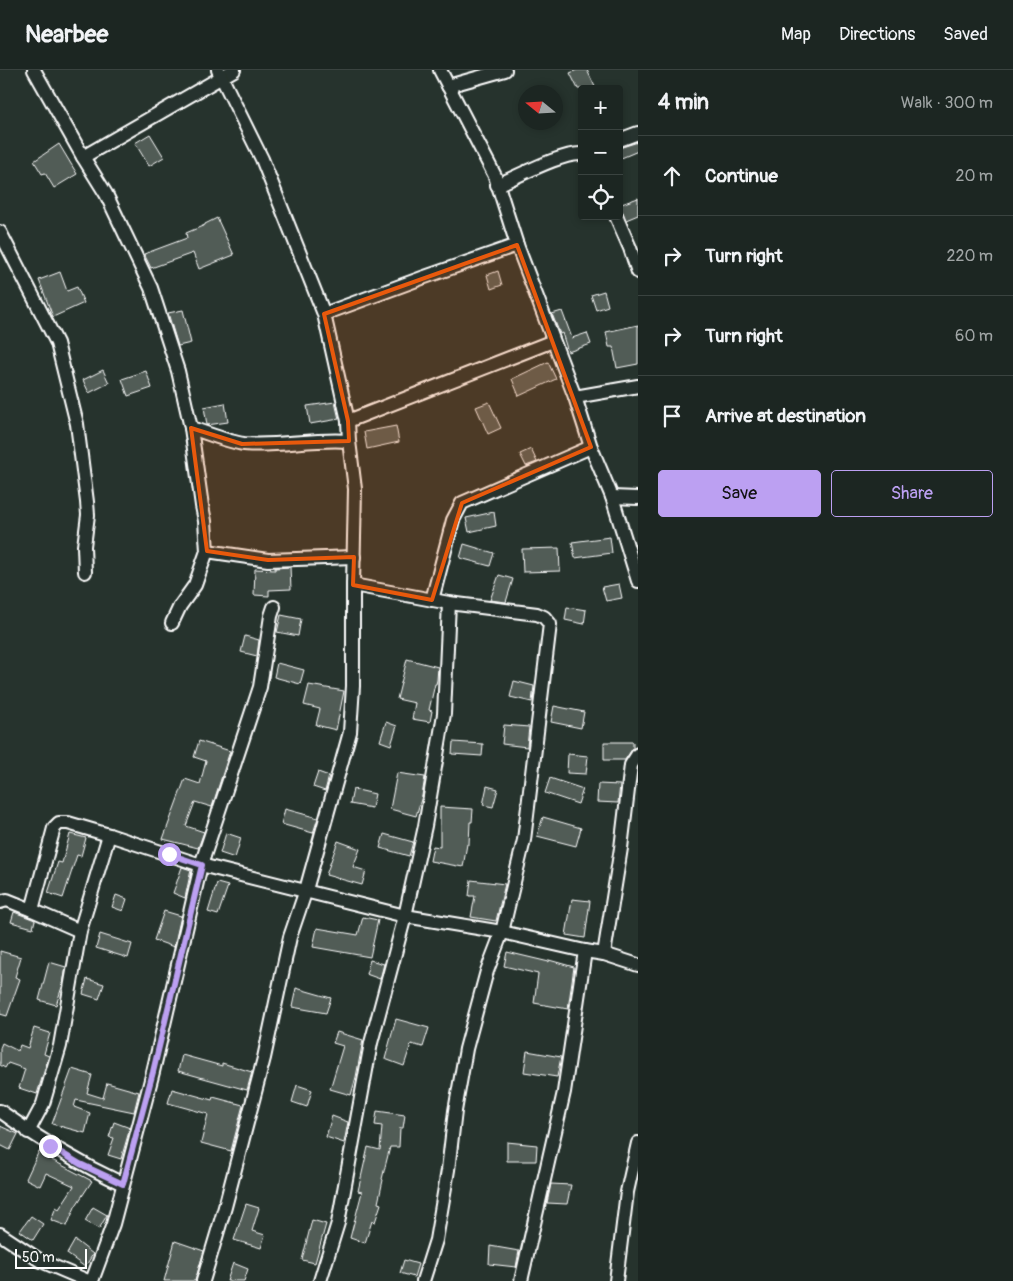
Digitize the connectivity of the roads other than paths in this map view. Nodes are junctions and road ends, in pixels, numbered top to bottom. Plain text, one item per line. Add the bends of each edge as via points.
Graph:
1 (34, 70) edge
2 (234, 70) edge
3 (440, 70) edge
4 (505, 70) edge
5 (220, 73) edge
6 (448, 86) junction
7 (638, 133) edge
8 (623, 139) edge
9 (578, 153) edge
10 (83, 158) junction
11 (497, 185) junction
12 (619, 220) edge
13 (0, 232) edge
14 (633, 241) edge
15 (517, 245) junction
16 (638, 272) edge
17 (324, 314) junction
18 (553, 342) junction
19 (638, 386) edge
20 (575, 397) junction
21 (348, 421) junction
22 (191, 428) junction
23 (349, 441) junction
24 (591, 448) junction
25 (612, 497) junction
26 (638, 498) edge
27 (206, 551) junction
28 (354, 556) junction
29 (85, 572) dead end
30 (638, 581) edge
31 (353, 585) junction
32 (432, 600) junction
33 (449, 603) junction
34 (274, 607) dead end
35 (172, 623) dead end
36 (638, 754) edge
37 (109, 835) junction
38 (202, 865) junction
39 (306, 890) junction
40 (0, 902) edge
41 (32, 910) junction
42 (405, 916) junction
43 (80, 931) junction
44 (502, 932) junction
45 (585, 951) junction
46 (604, 954) junction
47 (638, 965) edge
48 (0, 1111) edge
49 (28, 1132) junction
50 (638, 1143) edge
51 (123, 1184) junction
52 (1, 1239) edge
53 (90, 1281) edge
54 (203, 1281) edge
55 (320, 1281) edge
56 (424, 1281) edge
57 (521, 1281) edge
58 (616, 1281) edge

1 - 10 street
2 - 5 street
3 - 6 street
4 - 6 street
5 - 10 street
5 - 17 street via 262,159
6 - 11 street
7 - 8 street
9 - 11 street
10 - 22 street via 106,194 151,288 178,371
11 - 15 street
12 - 14 street
13 - 29 street via 57,343 62,361 77,424 87,502
14 - 16 street
15 - 17 street
15 - 18 street
17 - 21 street
18 - 20 street
18 - 21 street
19 - 20 street
20 - 24 street
21 - 23 street
22 - 23 street via 242,444 329,439
22 - 27 street via 205,521
23 - 28 street via 355,489
24 - 25 street
24 - 32 street via 462,503 453,520
25 - 26 street
25 - 30 street
27 - 28 street via 268,560
27 - 35 street via 195,585
28 - 31 street
31 - 32 street
31 - 39 street via 354,686 350,732
32 - 33 street
33 - 42 street via 442,730
33 - 44 street via 537,614 550,624 524,840
34 - 38 street via 260,688
36 - 46 street via 631,765
37 - 38 street
37 - 41 street via 59,823 54,828
37 - 43 street
38 - 39 street
38 - 51 street via 163,1035
39 - 42 street
39 - 54 street via 290,937 264,1058 226,1207
40 - 41 street via 7,900
41 - 43 street
42 - 44 street
42 - 55 street via 371,1043 338,1223
43 - 49 street via 60,1046 43,1104
44 - 45 street
44 - 56 street via 487,971 466,1049 436,1240
45 - 46 street
45 - 57 street via 564,1092
46 - 47 street
48 - 49 street
49 - 51 street via 80,1164
50 - 58 street via 627,1192
51 - 53 street via 113,1224
52 - 53 street via 41,1261

